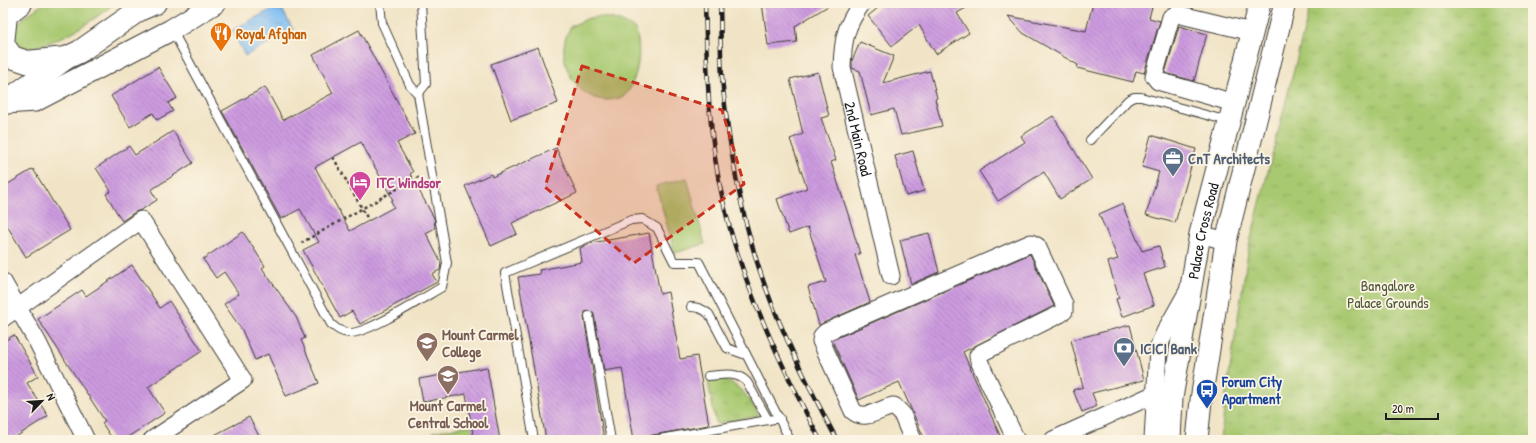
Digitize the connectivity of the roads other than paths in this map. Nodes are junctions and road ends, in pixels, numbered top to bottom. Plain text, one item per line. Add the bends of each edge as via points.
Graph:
1 (215, 3) edge
2 (380, 3) edge
3 (421, 3) edge
4 (862, 3) edge
5 (1260, 3) edge
6 (1286, 3) edge
7 (145, 5) edge
8 (10, 12) edge
9 (171, 30) junction
10 (1252, 32) junction
11 (66, 58) junction
12 (418, 94) junction
13 (4, 104) edge
14 (1231, 112) junction
15 (1090, 140) dead end
16 (1200, 234) junction
17 (1226, 240) junction
18 (891, 276) dead end
19 (3, 282) edge
20 (1192, 284) junction
21 (690, 307) dead end
22 (18, 308) junction
23 (589, 316) dead end
24 (3, 318) edge
25 (746, 355) junction
26 (708, 376) dead end
27 (1155, 394) junction
28 (780, 418) junction
29 (768, 420) junction
30 (86, 440) edge
31 (152, 440) edge
32 (534, 440) edge
33 (611, 440) edge
34 (654, 440) edge
35 (790, 440) edge
36 (913, 440) edge
37 (1016, 440) edge
38 (1053, 440) edge
39 (1153, 440) edge
40 (1170, 440) edge
41 (1197, 440) edge

1 - 9 street
2 - 12 lane via 382,23 410,85
3 - 12 lane via 426,84
4 - 18 street, 2nd Main Road via 846,30 842,67
5 - 10 street, Palace Cross Road
6 - 17 street, Palace Cross Road
7 - 11 main road via 79,52
8 - 11 main road via 3,44 12,57 27,62
9 - 12 lane via 331,324 340,331 351,333 363,330 442,287 447,263
9 - 13 street via 35,101
10 - 14 street, Palace Cross Road
10 - 14 street via 1173,14 1154,76 1158,82
11 - 13 main road
14 - 15 lane via 1141,96 1134,97 1128,100
14 - 16 street, Palace Cross Road
16 - 17 street
16 - 20 street, Palace Cross Road
17 - 41 street, Palace Cross Road
19 - 22 street
20 - 27 street via 1158,348
20 - 40 street, Palace Cross Road via 1172,398
21 - 25 lane via 705,310 727,348
22 - 24 street
22 - 30 street
22 - 31 street via 141,220 243,380
23 - 33 lane
25 - 28 lane
25 - 32 lane via 699,262 674,262 658,228 642,219 631,220 505,273
26 - 29 lane via 734,374 744,379
27 - 38 street
27 - 39 street
28 - 29 lane
28 - 35 lane
29 - 34 lane
36 - 37 street via 902,414 894,406 865,416 857,415 853,411 821,341 822,336 826,332 1031,243 1037,246 1064,304 1064,311 978,356

